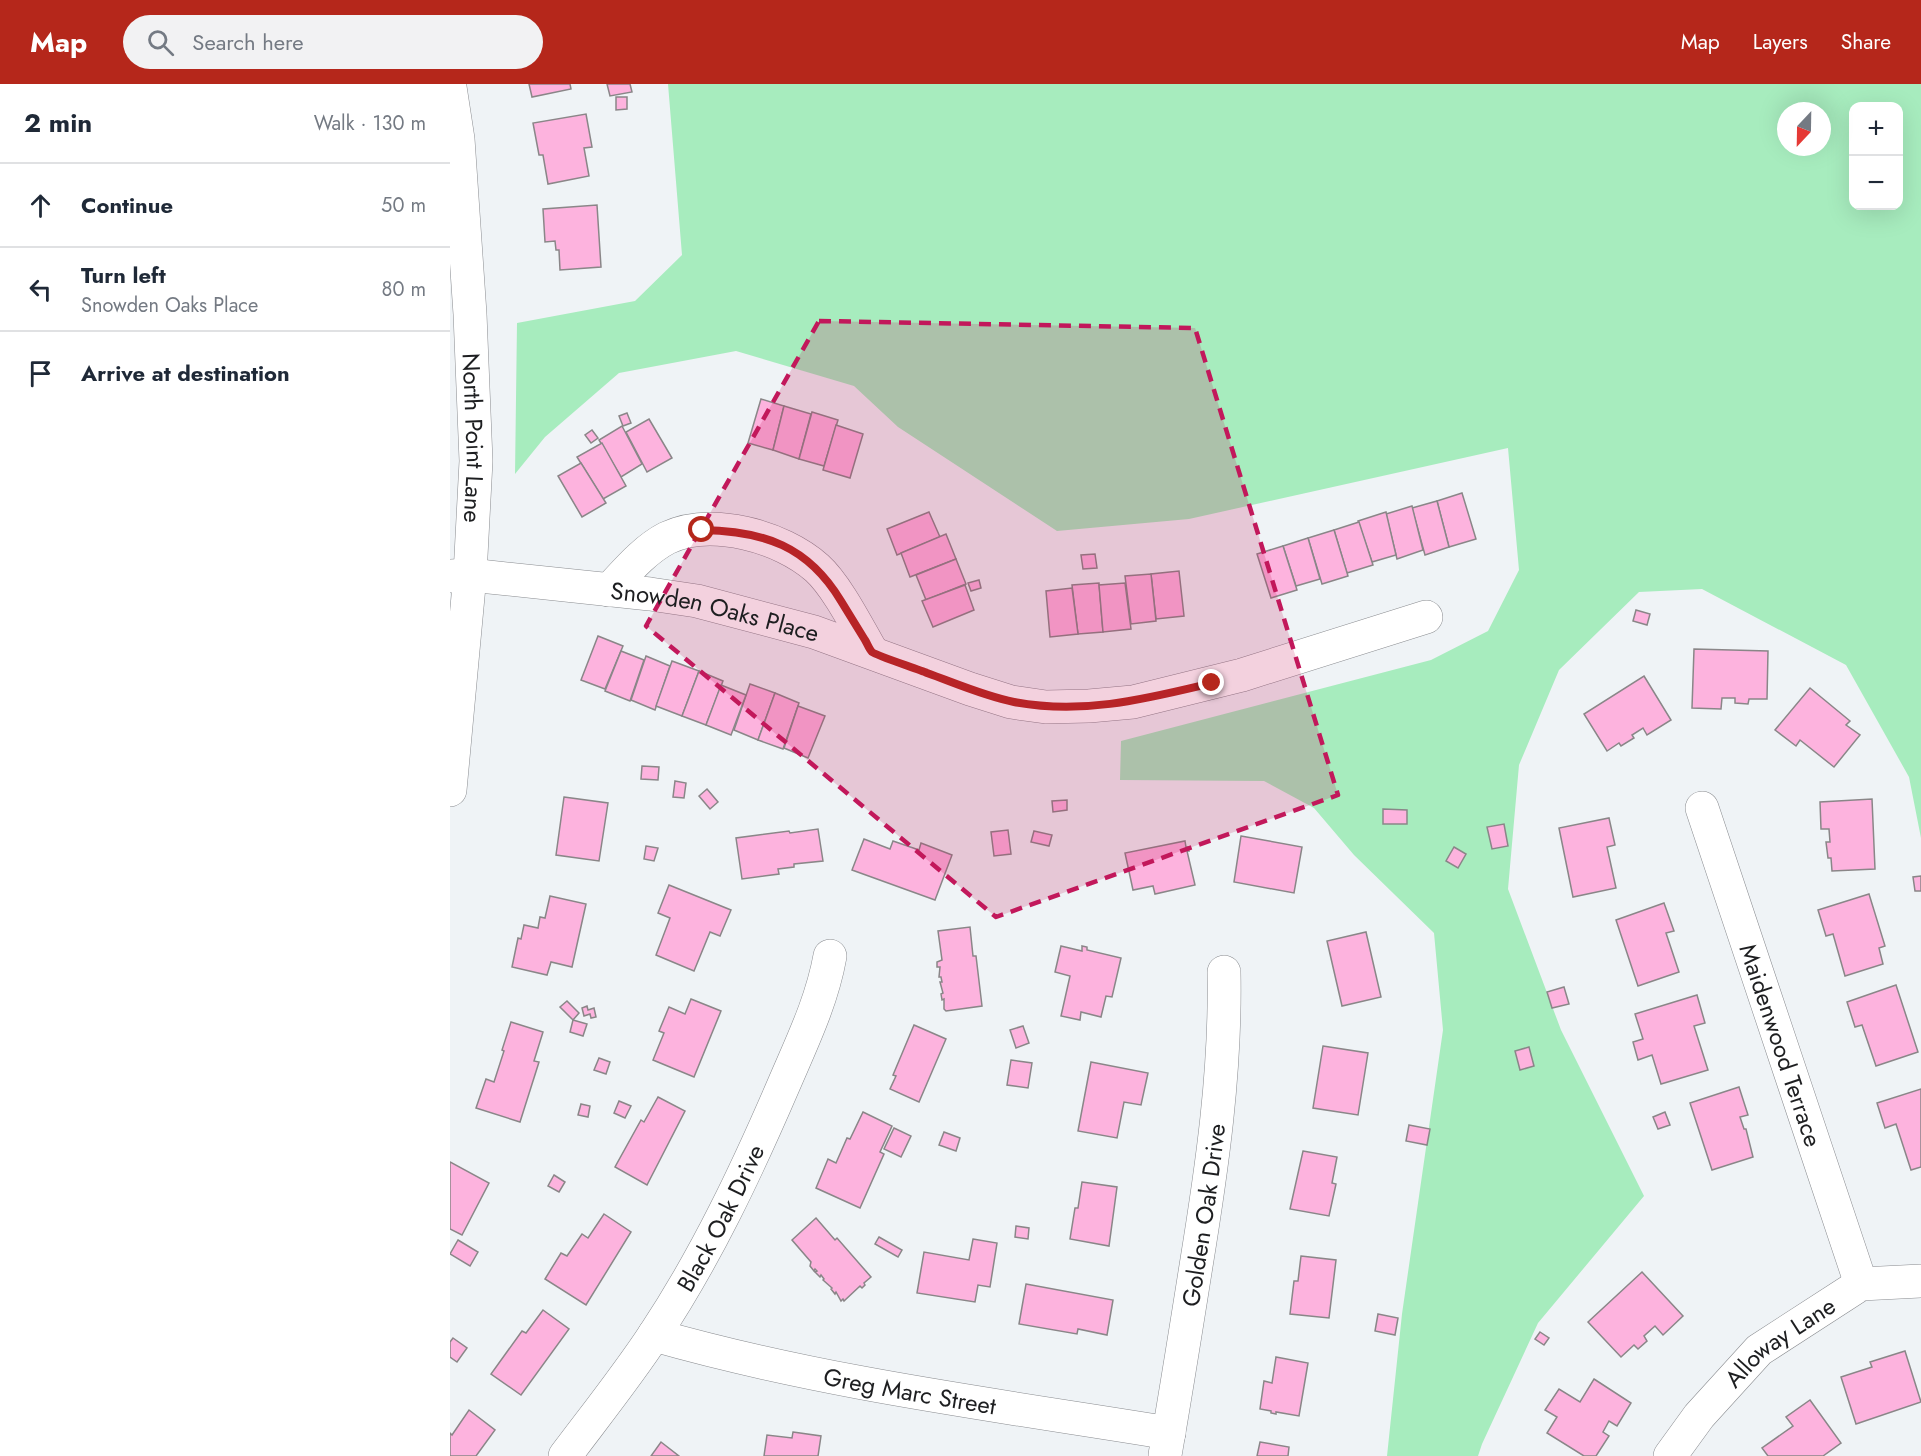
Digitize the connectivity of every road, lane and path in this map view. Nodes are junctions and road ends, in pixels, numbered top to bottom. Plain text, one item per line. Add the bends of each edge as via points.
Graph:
1 (450, 87) edge
2 (460, 576) edge
3 (609, 590) junction
4 (1426, 616) dead end
5 (872, 652) junction
6 (450, 790) edge
7 (1702, 808) dead end
8 (830, 956) dead end
9 (1224, 972) dead end
10 (1921, 1281) edge
11 (1861, 1284) junction
12 (654, 1335) junction
13 (1167, 1445) edge
14 (565, 1456) edge
15 (1670, 1456) edge

1 - 2 street, North Point Lane via 458,139 471,314 476,461
2 - 3 street, Snowden Oaks Place
2 - 6 street, North Point Lane
3 - 5 street, Snowden Oaks Place via 698,602
3 - 5 street via 665,539 702,530 740,532 786,548 818,569
4 - 5 street, Snowden Oaks Place via 1242,675 1132,702 1089,706 1046,707 1011,702
7 - 11 street, Maidenwood Terrace
8 - 12 street, Black Oak Drive via 812,1019 767,1125 698,1262
9 - 13 street, Golden Oak Drive via 1220,1093 1208,1193
10 - 11 street, Alloway Lane
11 - 15 street, Alloway Lane via 1759,1350 1699,1416
12 - 13 street, Greg Marc Street via 795,1371
12 - 14 street, Black Oak Drive

